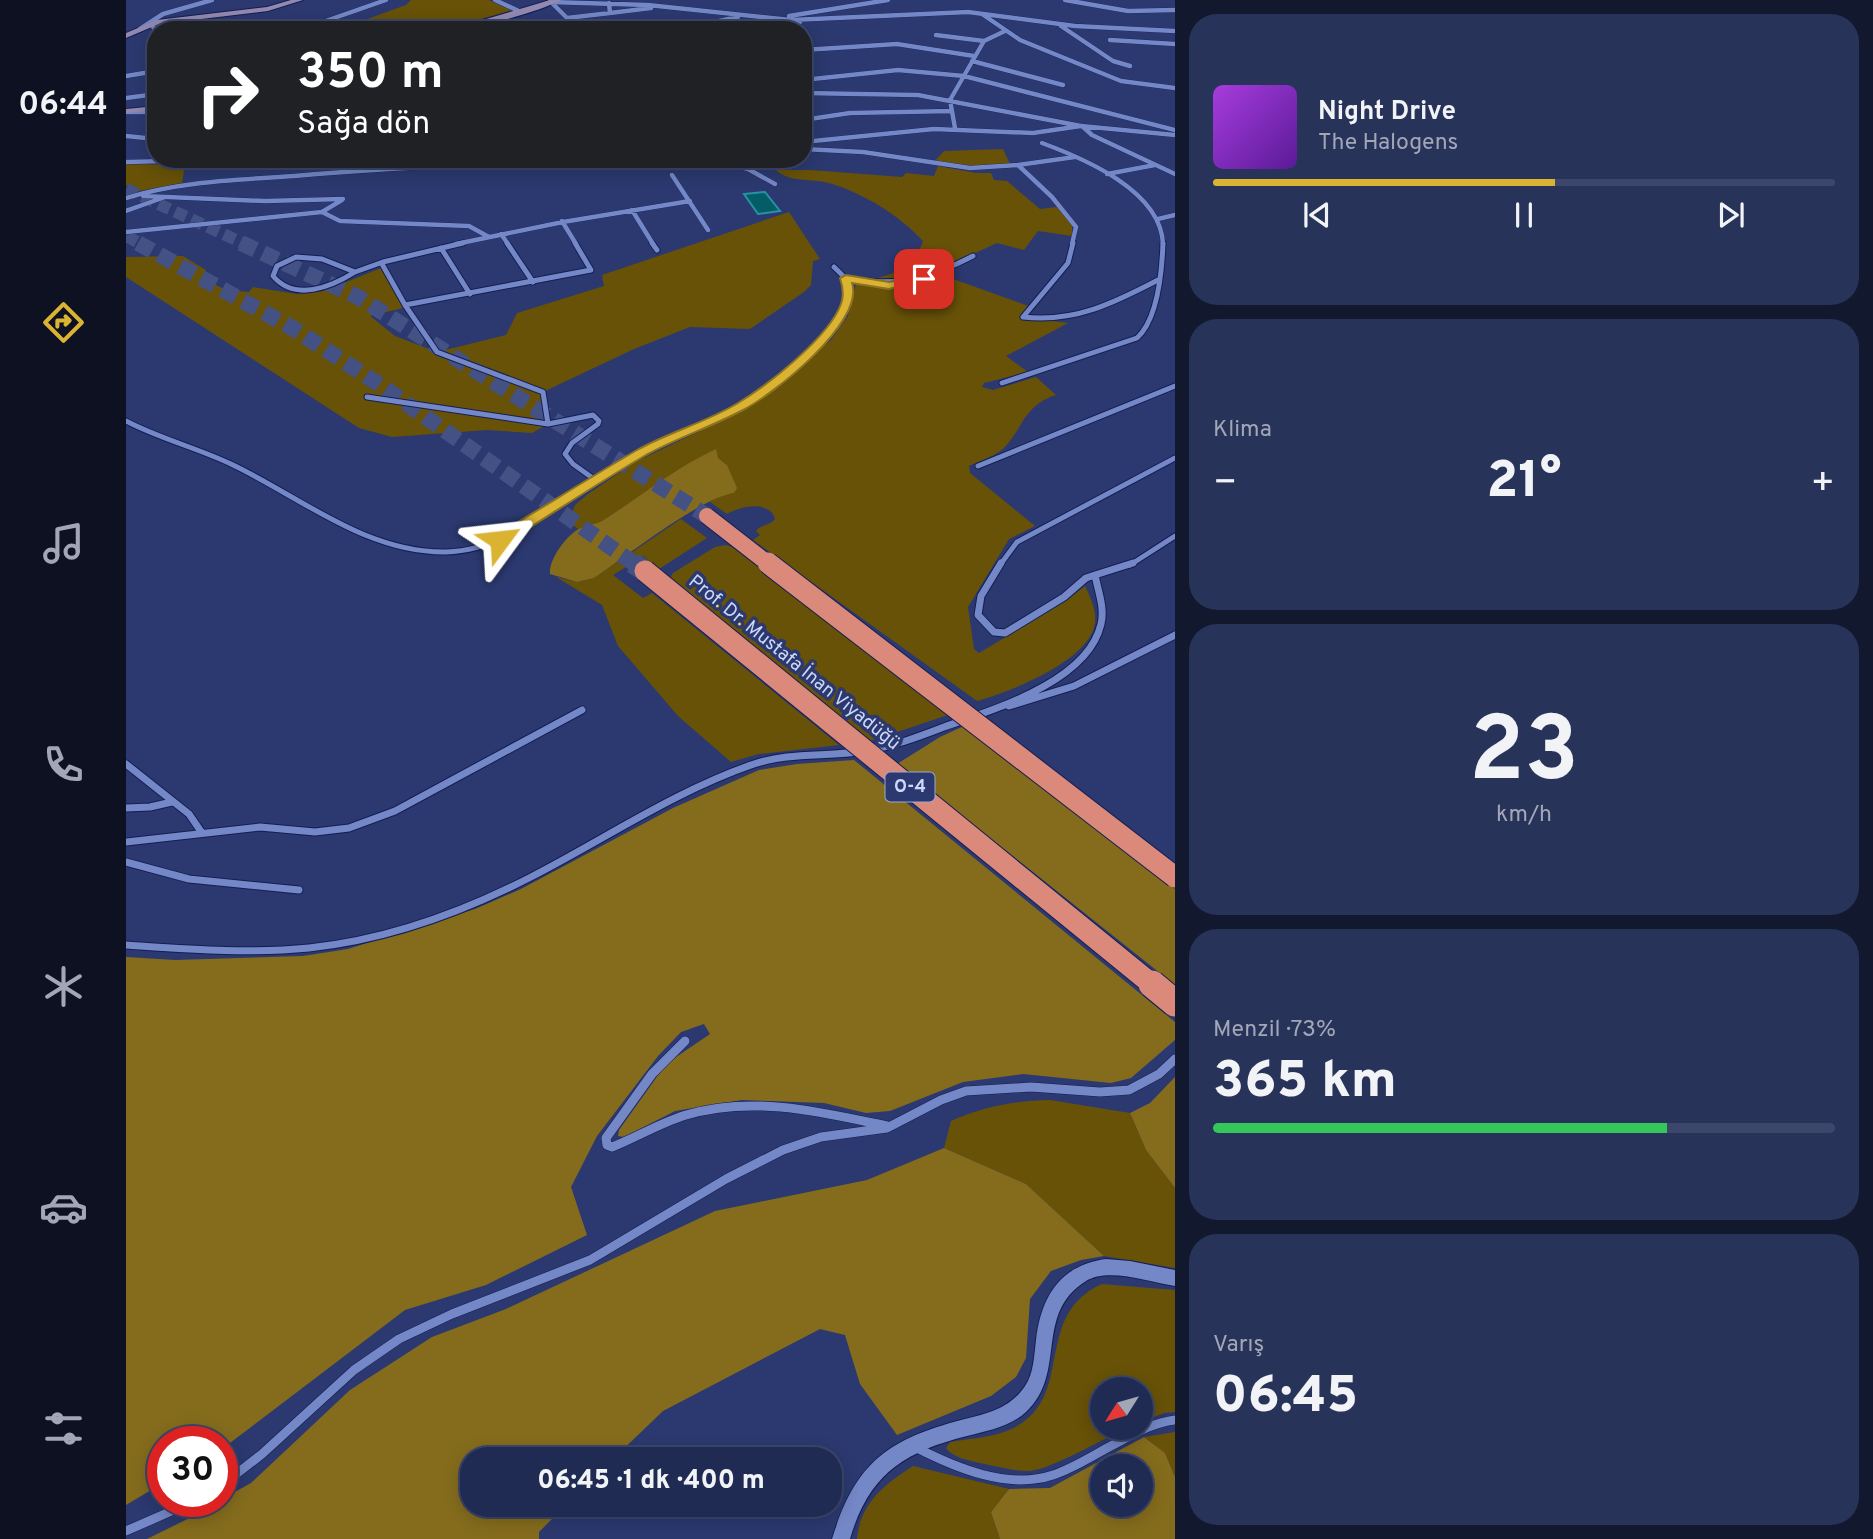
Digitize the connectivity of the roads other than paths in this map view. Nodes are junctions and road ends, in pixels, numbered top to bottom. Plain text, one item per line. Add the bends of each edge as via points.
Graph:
1 (212, 0) edge
2 (299, 0) edge
3 (386, 0) edge
4 (495, 0) edge
5 (508, 0) edge
6 (888, 0) edge
7 (1065, 0) edge
8 (554, 1) edge
9 (502, 3) junction
10 (609, 3) junction
11 (663, 7) junction
12 (1175, 10) edge
13 (521, 12) junction
14 (610, 13) junction
15 (982, 13) junction
16 (746, 16) junction
17 (771, 18) junction
18 (804, 20) joint
19 (148, 21) edge
20 (173, 21) edge
21 (326, 21) edge
22 (486, 21) edge
23 (721, 21) edge
24 (147, 22) edge
25 (1058, 23) junction
26 (147, 28) edge
27 (141, 29) junction
28 (1005, 31) junction
29 (1173, 31) edge
30 (936, 34) dead end
31 (126, 36) edge
32 (1110, 40) dead end
33 (985, 41) junction
34 (1175, 42) edge
35 (812, 49) edge
36 (973, 59) junction
37 (1130, 66) dead end
38 (147, 72) edge
39 (126, 76) edge
40 (964, 76) junction
41 (812, 79) edge
42 (1063, 85) dead end
43 (1175, 88) edge
44 (812, 93) edge
45 (147, 95) edge
46 (126, 98) edge
47 (950, 100) junction
48 (147, 111) edge
49 (952, 111) junction
50 (126, 112) edge
51 (812, 117) edge
52 (1081, 126) junction
53 (955, 128) junction
54 (1173, 135) edge
55 (126, 136) edge
56 (147, 138) edge
57 (812, 141) edge
58 (1042, 143) dead end
59 (812, 149) edge
60 (1076, 157) junction
61 (147, 161) edge
62 (126, 162) edge
63 (1018, 165) junction
64 (1156, 165) junction
65 (378, 168) edge
66 (744, 168) edge
67 (1107, 174) junction
68 (1175, 174) edge
69 (672, 175) dead end
70 (775, 184) dead end
71 (170, 195) junction
72 (129, 197) edge
73 (690, 201) junction
74 (632, 210) junction
75 (126, 211) edge
76 (322, 212) junction
77 (1175, 215) edge
78 (1158, 219) junction
79 (562, 221) junction
80 (708, 230) dead end
81 (126, 232) edge
82 (501, 234) junction
83 (488, 237) junction
84 (441, 248) junction
85 (657, 250) dead end
86 (973, 256) dead end
87 (382, 264) junction
88 (834, 267) dead end
89 (355, 272) junction
90 (846, 278) junction
91 (1158, 279) junction
92 (533, 282) junction
93 (470, 294) junction
94 (405, 305) junction
95 (1002, 383) dead end
96 (1175, 386) edge
97 (367, 397) dead end
98 (126, 421) edge
99 (548, 424) junction
100 (1175, 458) edge
101 (978, 466) dead end
102 (594, 480) junction
103 (707, 516) tunnel mouth
104 (1175, 537) edge
105 (645, 571) tunnel mouth
106 (1095, 575) junction
107 (1175, 635) edge
108 (999, 708) junction
109 (582, 710) dead end
110 (126, 764) edge
111 (172, 802) junction
112 (126, 808) edge
113 (202, 833) junction
114 (126, 842) edge
115 (126, 862) edge
116 (1175, 877) edge
117 (299, 890) dead end
118 (126, 945) edge
119 (1175, 1003) edge
120 (685, 1041) dead end
121 (1175, 1059) edge
122 (891, 1126) junction
123 (1175, 1278) edge
124 (1175, 1420) edge
125 (912, 1445) junction
126 (238, 1473) edge
127 (158, 1517) edge
128 (126, 1531) edge
129 (841, 1539) edge

1 - 19 street
2 - 20 main road via 268,9
3 - 21 street
4 - 9 street
5 - 9 street
6 - 17 street
7 - 12 street via 1128,11
8 - 10 street
8 - 13 main road
8 - 14 street via 567,18
9 - 13 street
10 - 11 street
10 - 14 street
11 - 14 street
11 - 16 street
13 - 22 main road
15 - 18 street
15 - 25 street
15 - 28 street
16 - 17 street
16 - 23 street
17 - 18 street
24 - 27 street
25 - 29 street
25 - 37 street via 1113,61
26 - 27 main road
27 - 31 main road
28 - 33 street
28 - 43 street via 1121,81
29 - 34 street
30 - 33 street
32 - 34 street
33 - 36 street
35 - 36 street via 897,44
36 - 40 street
36 - 42 street
38 - 39 street
40 - 41 street via 898,70
40 - 47 street
40 - 54 street
44 - 47 street via 891,93
45 - 46 street
47 - 49 street
47 - 52 street
48 - 50 main road
49 - 51 street
49 - 53 street
52 - 53 street via 1045,134
52 - 54 street
52 - 64 street
53 - 57 street
55 - 56 street
58 - 60 street
59 - 63 street via 979,169
60 - 63 street
60 - 67 street
61 - 62 street
63 - 91 street via 1076,227 1068,263 1023,317 1076,318
64 - 67 street
64 - 68 street
65 - 72 street via 195,184
66 - 70 street
67 - 78 street via 1130,189
69 - 73 street
71 - 72 street
71 - 75 street
71 - 76 street via 265,201 343,199
73 - 74 street
73 - 80 street
74 - 79 street
74 - 85 street
76 - 81 street
76 - 83 street via 340,221 470,226
77 - 78 street
78 - 91 street via 1164,253
79 - 82 street
79 - 92 street via 591,270
82 - 83 street
82 - 92 street
83 - 84 street
84 - 87 street
84 - 93 street
86 - 90 street via 906,284 880,285
87 - 89 street
87 - 94 street
88 - 90 street
89 - 89 street via 329,258 312,257 280,263 272,276 291,288 314,289 339,283
90 - 102 street via 847,303 836,323 761,393
91 - 95 street via 1156,310 1138,339
92 - 93 street
93 - 94 street
94 - 99 street via 437,352 543,392
96 - 101 street
97 - 99 street
98 - 102 street via 230,464 346,527 428,551 464,550 500,540
99 - 102 street via 587,415 597,418 598,424 565,454
100 - 106 street via 1013,545 981,596 978,615 994,632 1005,633
103 - 116 highway, bridge
104 - 106 street via 1128,566
105 - 119 highway, Prof. Dr. Mustafa İnan Viyadüğü / O-4, bridge
106 - 108 street via 1103,619 1093,641 1065,671
107 - 108 street via 1124,665 1055,695
108 - 118 street via 855,753 764,761 667,803 493,895 367,937 286,950
109 - 113 street via 372,821 323,832 260,827
110 - 111 street
111 - 112 street
111 - 113 street via 195,818
113 - 114 street
115 - 117 street via 189,879
120 - 122 street via 649,1076 606,1138 607,1145 627,1142 688,1114 757,1105
121 - 122 street via 1151,1080 1123,1092 1024,1086 960,1093
122 - 126 street via 796,1144 749,1166 590,1260 400,1338 354,1369
123 - 125 street via 1100,1267 1085,1272 1060,1293 1049,1312 1038,1381 1024,1403 993,1421
124 - 125 street via 1149,1427 1052,1476 1033,1480 949,1465
125 - 129 street via 892,1456 866,1481 846,1517
127 - 128 street

